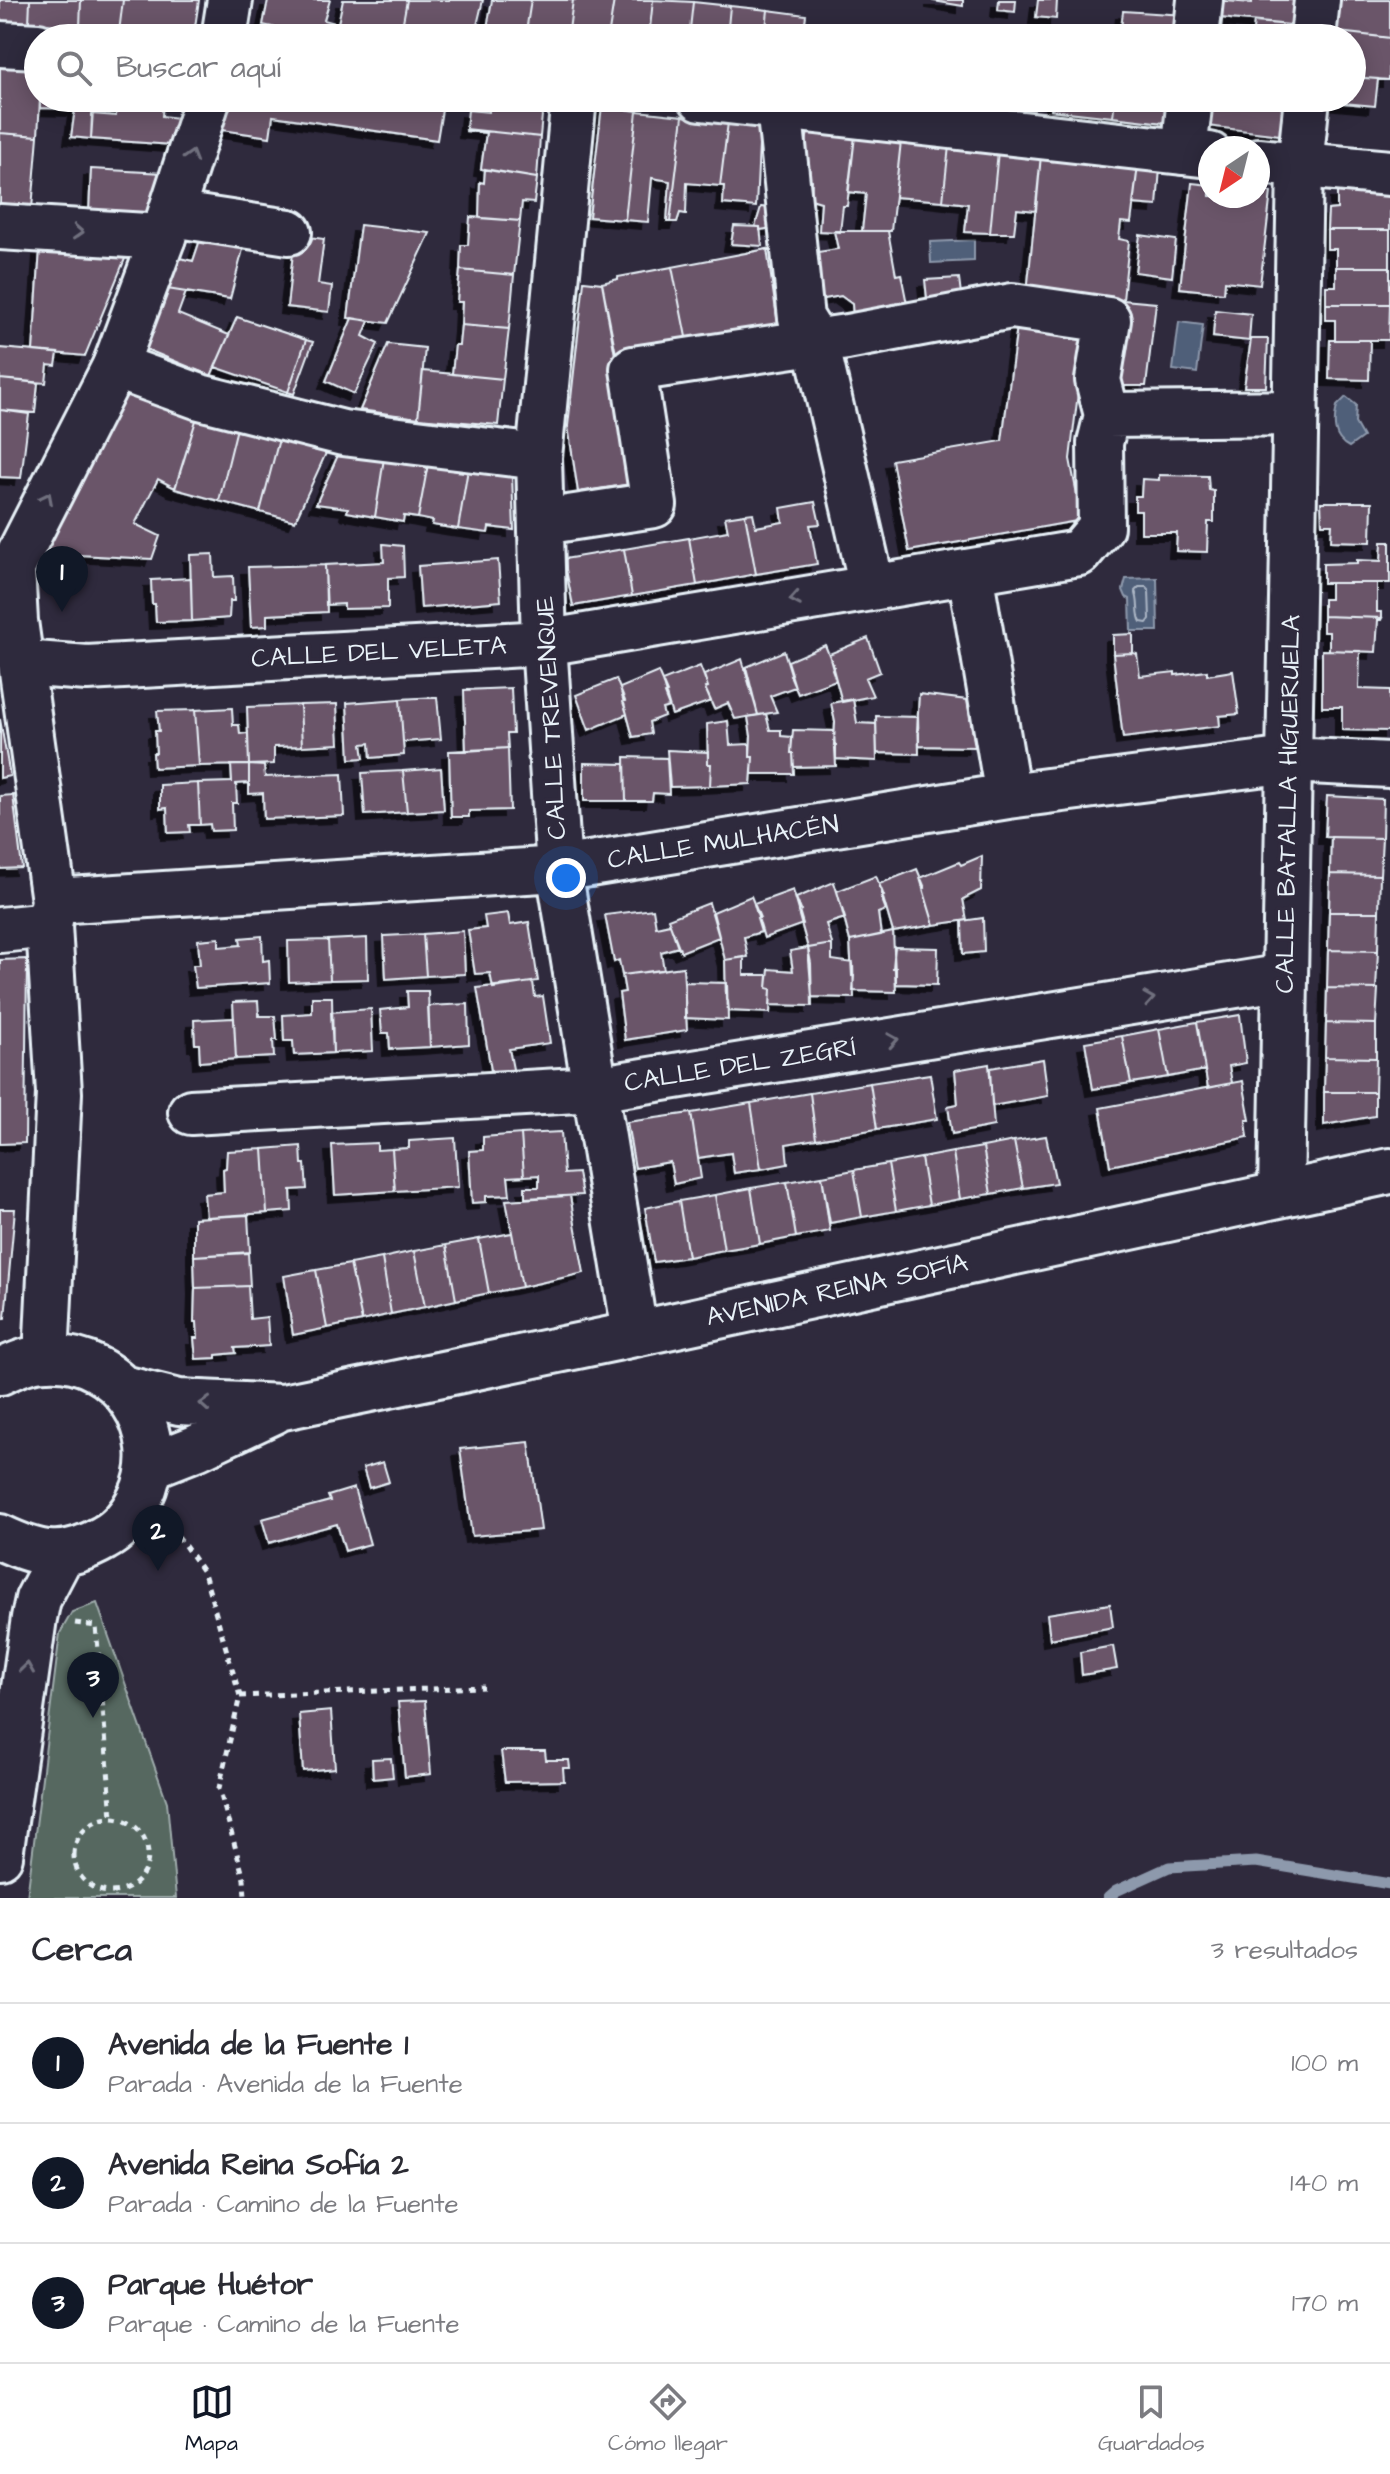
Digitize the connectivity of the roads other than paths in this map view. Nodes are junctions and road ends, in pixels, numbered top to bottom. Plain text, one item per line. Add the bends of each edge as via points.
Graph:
1 (230, 0) edge
2 (1200, 0) edge
3 (1317, 0) edge
4 (226, 24) edge
5 (1197, 24) edge
6 (1314, 24) edge
7 (0, 44) edge
8 (24, 45) edge
9 (203, 112) edge
10 (573, 112) edge
11 (780, 112) edge
12 (832, 112) edge
13 (1192, 112) edge
14 (1301, 112) edge
15 (1197, 153) edge
16 (1279, 163) edge
17 (1390, 173) edge
18 (167, 225) junction
19 (0, 227) edge
20 (289, 232) dead end
21 (816, 342) junction
22 (115, 366) junction
23 (1296, 413) junction
24 (1107, 415) junction
25 (539, 457) junction
26 (542, 522) junction
27 (6, 566) edge
28 (970, 572) junction
29 (872, 586) junction
30 (544, 643) junction
31 (22, 663) junction
32 (1289, 760) junction
33 (1390, 765) edge
34 (1008, 796) junction
35 (559, 869) junction
36 (52, 913) junction
37 (0, 930) edge
38 (1285, 977) junction
39 (595, 1089) junction
40 (191, 1112) dead end
41 (1390, 1171) edge
42 (1281, 1194) junction
43 (635, 1333) junction
44 (46, 1358) junction
45 (0, 1372) edge
46 (123, 1388) junction
47 (283, 1407) junction
48 (150, 1466) junction
49 (0, 1537) edge
50 (61, 1555) junction
51 (0, 1856) edge

1 - 4 street
2 - 5 street
3 - 6 street
7 - 8 street
18 -> 9 street
10 - 25 street, CALLE TREVENQUE
11 - 21 street via 801,318
12 - 15 street
13 - 15 street
14 - 16 street, CALLE BATALLA HIGUERUELA
16 - 17 street
16 - 23 street, CALLE BATALLA HIGUERUELA
19 -> 18 street
18 - 20 street
18 - 22 street
21 - 24 street via 1012,306 1108,320 1098,380
21 - 26 street via 633,369 654,505
21 - 29 street
22 - 25 street via 200,397 343,433
27 -> 22 street
23 - 24 street
23 - 32 street, CALLE BATALLA HIGUERUELA
24 - 28 street, CALLE DEL VELETA via 1100,443 1101,527 1079,553
25 - 26 street, CALLE TREVENQUE
26 - 30 street, CALLE TREVENQUE
27 - 31 street
28 - 29 street, CALLE DEL VELETA
28 - 34 street
29 -> 30 street, CALLE DEL VELETA
30 - 31 street, CALLE DEL VELETA via 87,668
30 - 35 street, CALLE TREVENQUE
31 - 36 street
32 - 33 street, CALLE MULHACÉN
32 - 34 street, CALLE MULHACÉN
32 - 38 street, CALLE BATALLA HIGUERUELA
34 - 35 street, CALLE MULHACÉN
35 - 36 street, CALLE MULHACÉN
35 - 39 street, CALLE TREVENQUE
36 - 37 street, CALLE MULHACÉN
36 - 44 street via 59,1093
39 -> 38 street, CALLE DEL ZEGRÍ
38 - 42 street, CALLE BATALLA HIGUERUELA
39 - 40 street, CALLE DEL ZEGRÍ
39 - 43 street, CALLE TREVENQUE
41 - 42 street, AVENIDA REINA SOFÍA
42 - 43 street, AVENIDA REINA SOFÍA
43 - 47 street, AVENIDA REINA SOFÍA
44 - 45 street
44 - 46 street via 89,1364
47 -> 46 street, AVENIDA REINA SOFÍA via 179,1402
46 - 48 street via 147,1431
47 - 48 street, AVENIDA REINA SOFÍA
48 - 50 street via 132,1513 113,1533
49 - 50 street via 30,1551
51 -> 50 street via 34,1618

